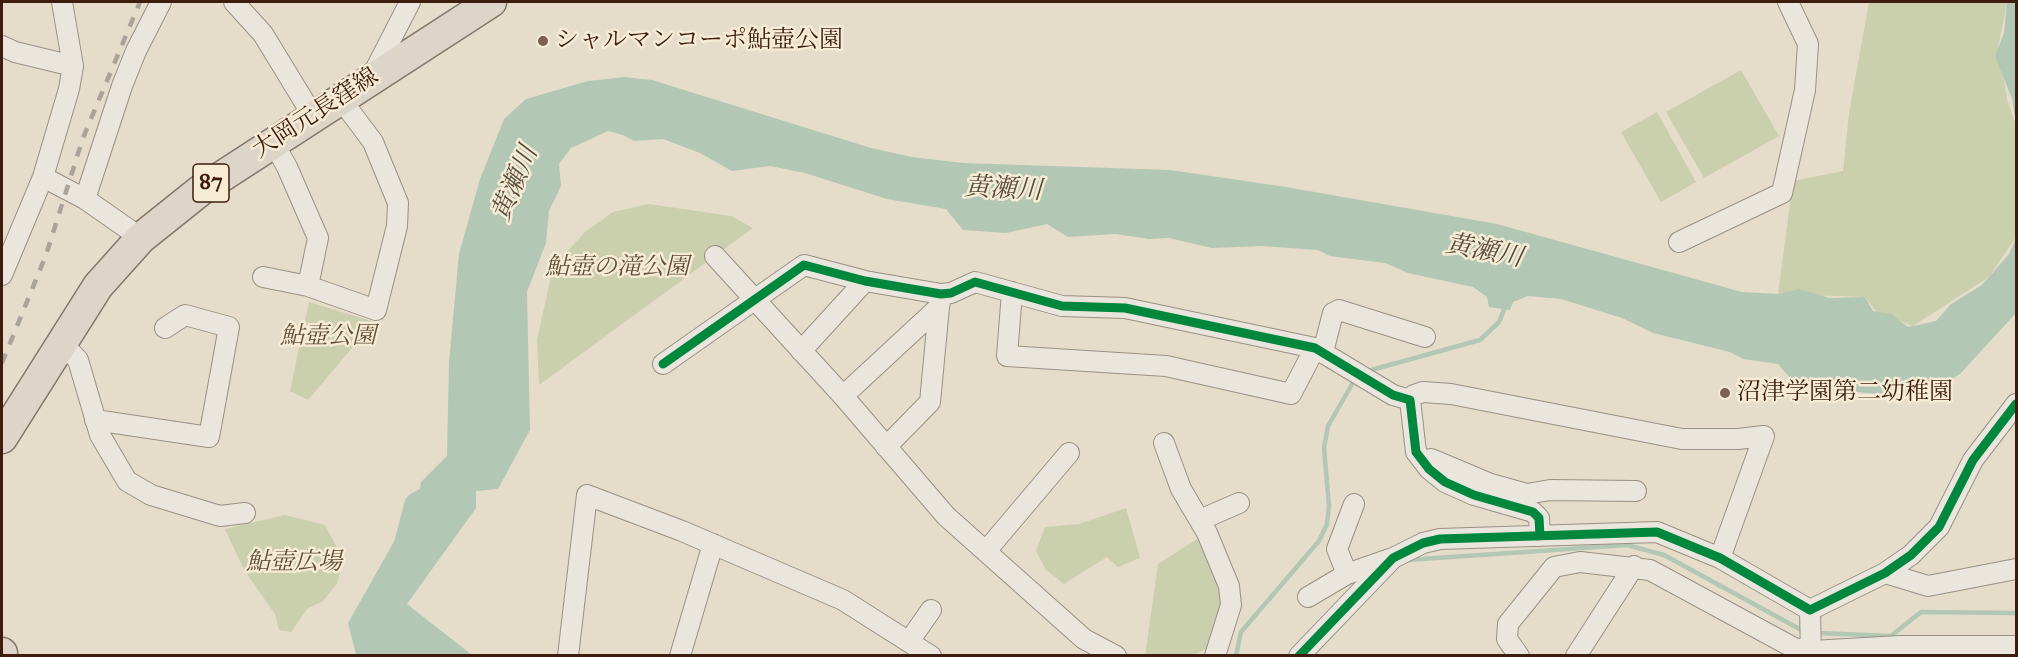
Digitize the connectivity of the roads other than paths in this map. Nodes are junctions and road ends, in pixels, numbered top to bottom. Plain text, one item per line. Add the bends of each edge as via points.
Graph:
1 (63, 2) edge
2 (161, 2) edge
3 (234, 2) edge
4 (410, 2) edge
5 (490, 2) edge
6 (1788, 2) edge
7 (2, 46) edge
8 (73, 66) junction
9 (372, 76) junction
10 (340, 98) junction
11 (313, 116) junction
12 (273, 142) junction
13 (43, 177) junction
14 (85, 199) junction
15 (141, 238) junction
16 (1679, 242) dead end
17 (715, 256) dead end
18 (2, 275) edge
19 (263, 277) dead end
20 (865, 281) junction
21 (308, 286) junction
22 (1012, 292) junction
23 (940, 300) junction
24 (755, 301) junction
25 (165, 328) dead end
26 (1425, 337) dead end
27 (60, 341) junction
28 (1319, 350) junction
29 (801, 351) junction
30 (663, 364) dead end
31 (843, 396) junction
32 (1410, 400) junction
33 (2016, 404) edge
34 (95, 420) junction
35 (2, 438) edge
36 (1164, 443) dead end
37 (886, 447) junction
38 (1069, 453) dead end
39 (1424, 462) junction
40 (1636, 491) dead end
41 (1239, 502) dead end
42 (1354, 504) dead end
43 (245, 513) dead end
44 (1200, 520) junction
45 (1540, 536) junction
46 (713, 544) junction
47 (986, 551) junction
48 (1393, 558) junction
49 (1720, 558) junction
50 (1634, 566) junction
51 (2016, 569) edge
52 (1885, 573) junction
53 (1347, 574) junction
54 (1308, 597) dead end
55 (930, 610) dead end
56 (1810, 610) junction
57 (910, 640) junction
58 (2016, 646) edge
59 (1936, 651) edge
60 (1812, 653) edge
61 (568, 656) edge
62 (680, 656) edge
63 (931, 656) edge
64 (1116, 656) edge
65 (1215, 656) edge
66 (1299, 656) edge
67 (1519, 656) edge
68 (1576, 656) edge

1 - 8 street
2 - 14 street via 132,60
3 - 11 street via 263,34
4 - 9 street
5 - 9 main road, 大岡元長窪線 / 87
6 - 16 street via 1809,44 1805,90 1782,193
7 - 8 street
8 - 13 street
9 - 10 main road, 大岡元長窪線 / 87
10 - 11 main road, 大岡元長窪線 / 87
10 - 21 street via 373,142 400,213 376,310
11 - 12 main road, 大岡元長窪線 / 87
12 - 15 main road, 大岡元長窪線 / 87 via 201,190
12 - 21 street via 318,238
13 - 14 street
13 - 18 street
14 - 15 street
15 - 27 main road, 大岡元長窪線 / 87 via 98,286
17 - 24 street
19 - 21 street
20 - 23 street
20 - 24 street via 804,265
20 - 29 street
22 - 23 street via 975,282
22 - 28 street via 1062,306 1125,308
22 - 28 street via 1007,356 1166,366 1291,394
23 - 31 street
23 - 37 street via 930,402
24 - 29 street
24 - 30 street
25 - 34 street via 185,315 229,327 209,437
26 - 28 street via 1339,310 1333,313
27 - 34 street via 78,360
27 - 35 main road, 大岡元長窪線 / 87
28 - 32 street via 1393,395
29 - 31 street
31 - 37 street
32 - 39 street via 1416,452
32 - 49 street via 1423,392 1451,394 1682,439 1764,436
33 - 52 street via 1973,460 1939,527 1911,555
34 - 43 street via 100,435 133,487 220,516
36 - 44 street via 1181,489
37 - 47 street via 946,516
38 - 47 street
39 - 40 street via 1431,459 1488,483 1527,494 1550,490
39 - 45 street via 1445,482 1533,512 1539,518
41 - 44 street
42 - 53 street via 1337,549
44 - 65 street via 1229,586 1231,605
45 - 48 street via 1440,539
45 - 49 street via 1657,532
46 - 57 street via 843,600
46 - 61 street via 587,495
46 - 62 street
47 - 64 street via 1084,639
48 - 53 street
48 - 66 street
49 - 56 street
50 - 60 street via 1650,570 1794,648
50 - 67 street via 1580,562 1554,567 1508,624 1507,639
50 - 68 street
51 - 52 street via 1928,586
52 - 56 street
53 - 54 street
55 - 57 street
56 - 60 street
57 - 63 street
58 - 59 street
59 - 60 street

